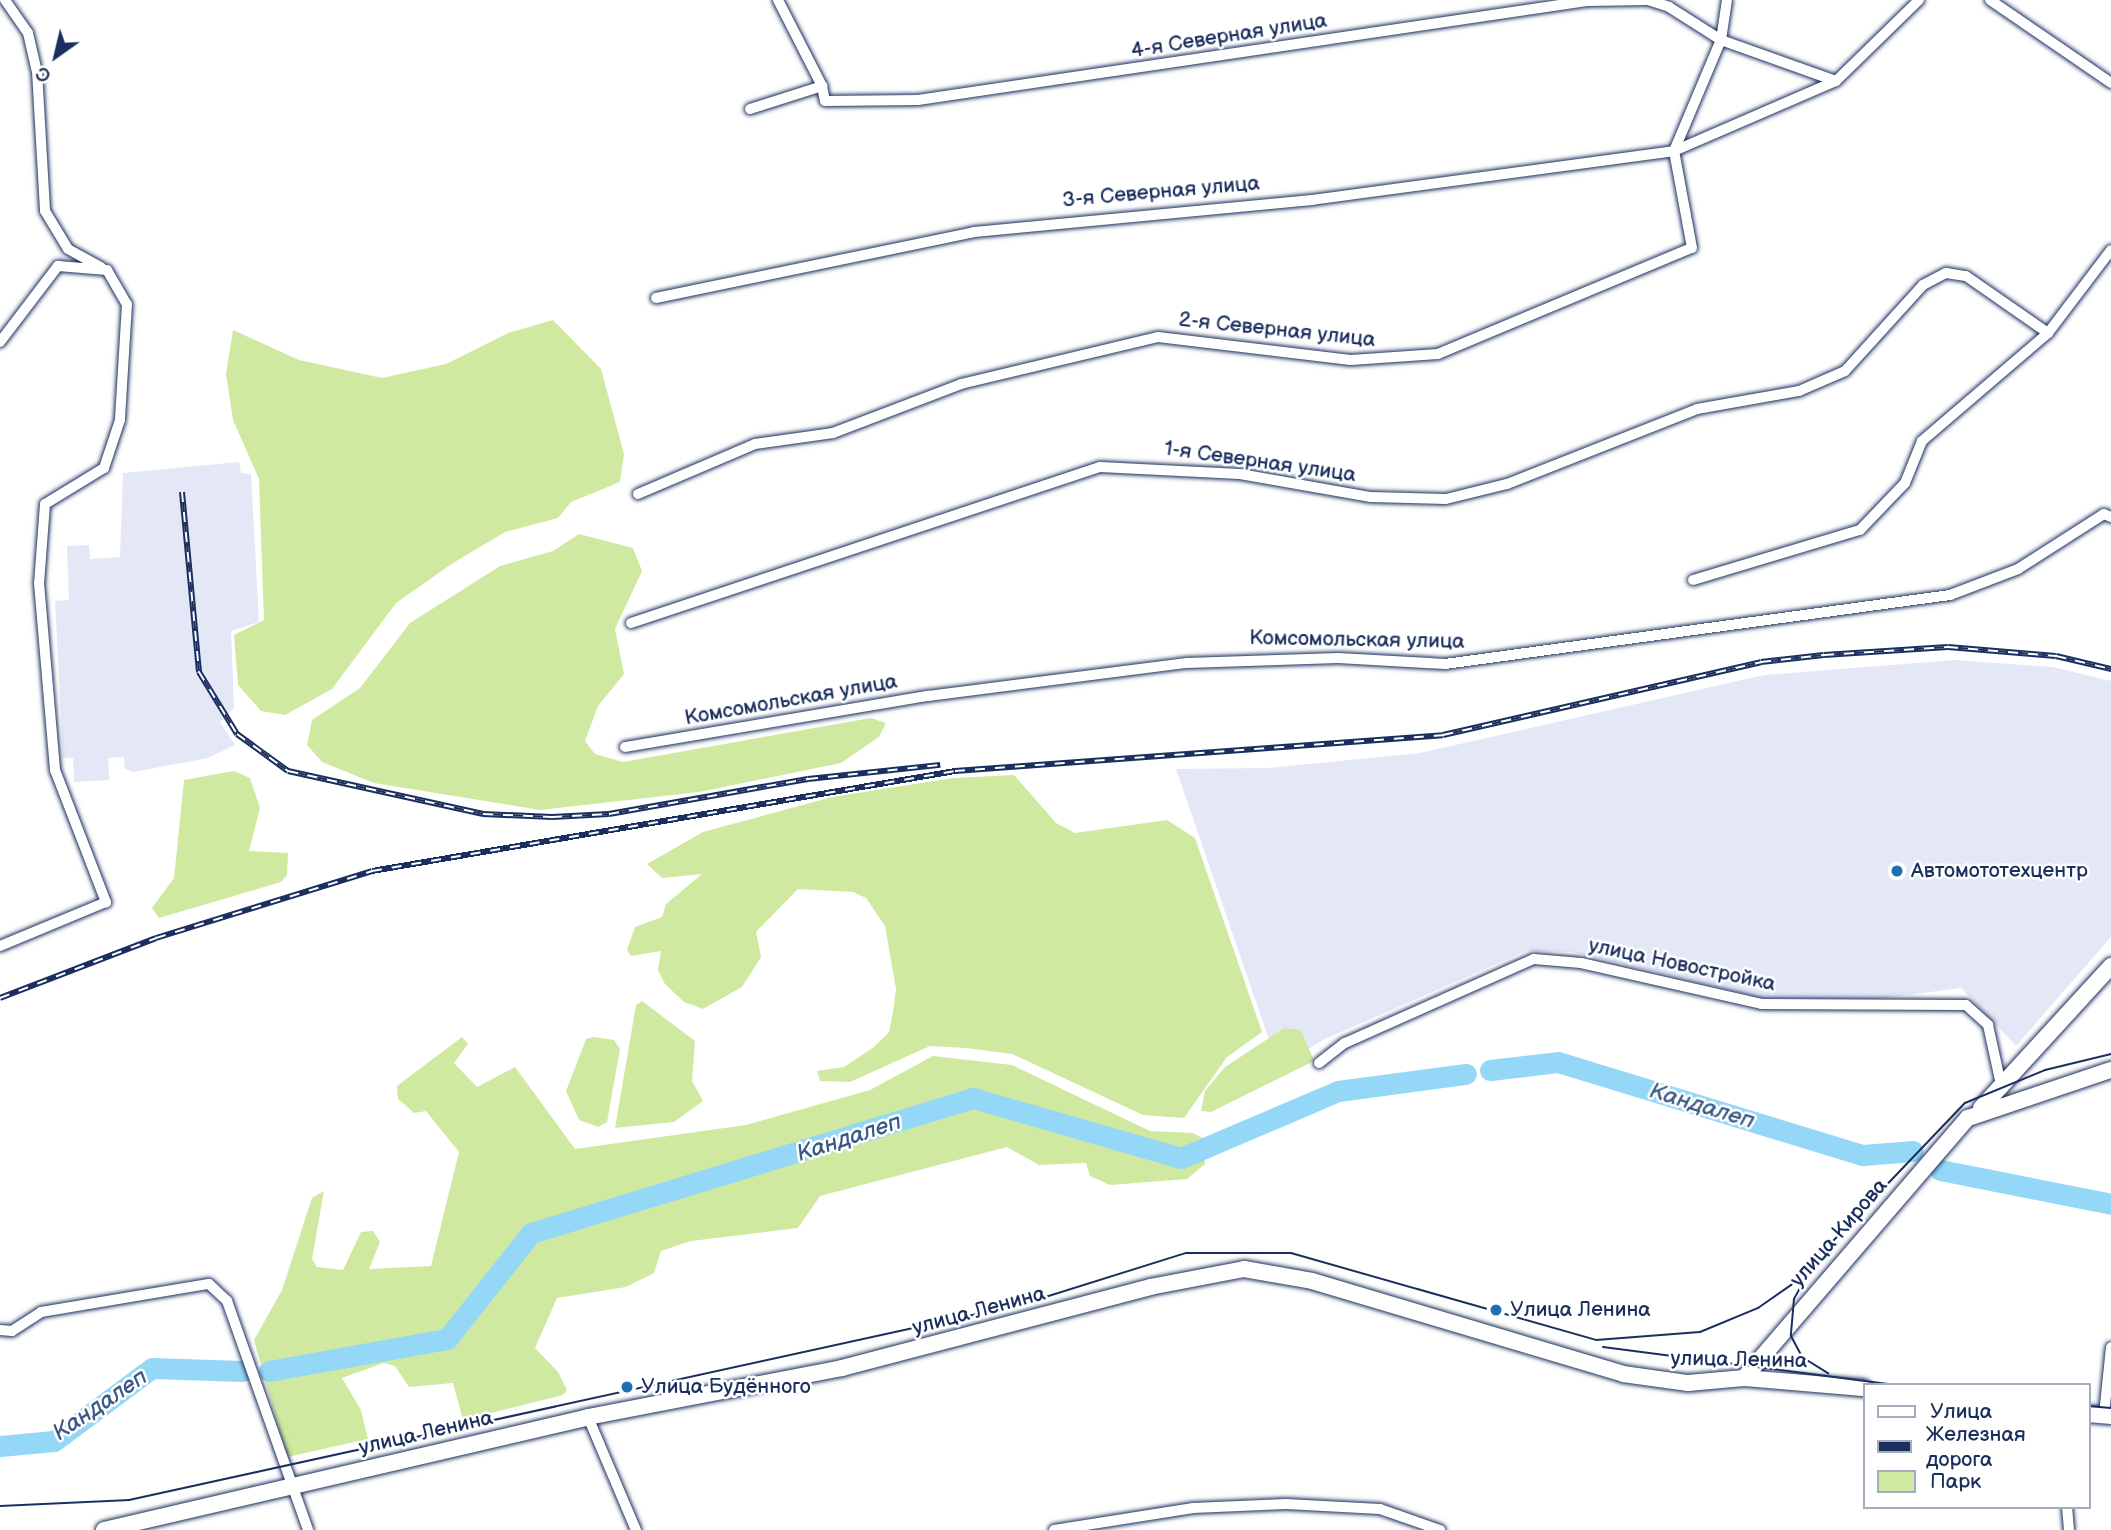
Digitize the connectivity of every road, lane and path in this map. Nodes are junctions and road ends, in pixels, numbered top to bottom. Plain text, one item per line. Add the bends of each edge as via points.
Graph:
1 (5, 0) edge
2 (778, 0) edge
3 (1727, 0) edge
4 (1919, 0) edge
5 (1990, 0) edge
6 (1721, 40) junction
7 (1836, 81) junction
8 (2111, 83) edge
9 (822, 86) junction
10 (750, 109) dead end
11 (1674, 151) junction
12 (2111, 250) edge
13 (107, 270) junction
14 (656, 298) dead end
15 (2048, 333) junction
16 (0, 342) edge
17 (638, 494) dead end
18 (2111, 517) edge
19 (1693, 580) dead end
20 (631, 623) dead end
21 (625, 747) dead end
22 (0, 946) edge
23 (2111, 965) edge
24 (1319, 1063) dead end
25 (2111, 1070) edge
26 (2002, 1089) junction
27 (1968, 1118) junction
28 (0, 1330) edge
29 (2111, 1347) edge
30 (1744, 1378) junction
31 (1862, 1388) edge
32 (2101, 1415) edge
33 (588, 1417) junction
34 (287, 1487) junction
35 (2067, 1509) edge
36 (104, 1530) edge
37 (308, 1530) edge
38 (636, 1530) edge
39 (1054, 1530) edge
40 (1440, 1530) edge
41 (2069, 1530) edge

1 - 13 street via 28,33 37,71 45,211 68,248
2 - 9 street
3 - 6 street
4 - 7 street
5 - 8 street
6 - 7 street, 4-я Северная улица
6 - 9 street, 4-я Северная улица via 1648,0 1587,2 918,100 825,101
6 - 11 street
7 - 11 street, 3-я Северная улица
9 - 10 street
11 - 14 street, 3-я Северная улица via 1312,200 974,232
11 - 17 street, 2-я Северная улица via 1692,248 1438,354 1401,361 1351,360 1158,337 961,384 833,433 755,444
12 - 15 street
13 - 16 street via 58,266
13 - 22 street via 127,304 120,420 104,468 45,504 39,583 55,770 106,902
15 - 19 street via 1922,441 1905,483 1860,530
15 - 20 street, 1-я Северная улица via 1966,276 1946,273 1923,285 1878,341 1845,371 1800,391 1698,409 1507,484 1446,499 1371,497 1151,466 1100,467
18 - 21 street, Комсомольская улица via 2104,513 2018,569 1950,595 1445,664 1338,658 1187,663 928,696
23 - 26 main road, улица Кирова
24 - 26 street, улица Новостройка via 1345,1042 1534,959 1581,962 1761,1004 1966,1004 1988,1025
25 - 27 main road
26 - 27 main road, улица Кирова
27 - 30 main road, улица Кирова
28 - 34 street via 12,1331 41,1312 209,1284 227,1301 269,1409
29 - 32 street
30 - 31 main road, улица Ленина
30 - 33 main road, улица Ленина via 1688,1383 1623,1374 1312,1281 1244,1269 1150,1287 842,1368
33 - 34 main road, улица Ленина
33 - 38 street
34 - 36 main road, улица Ленина
34 - 37 street
35 - 41 street
39 - 40 street via 1193,1508 1286,1504 1380,1509

